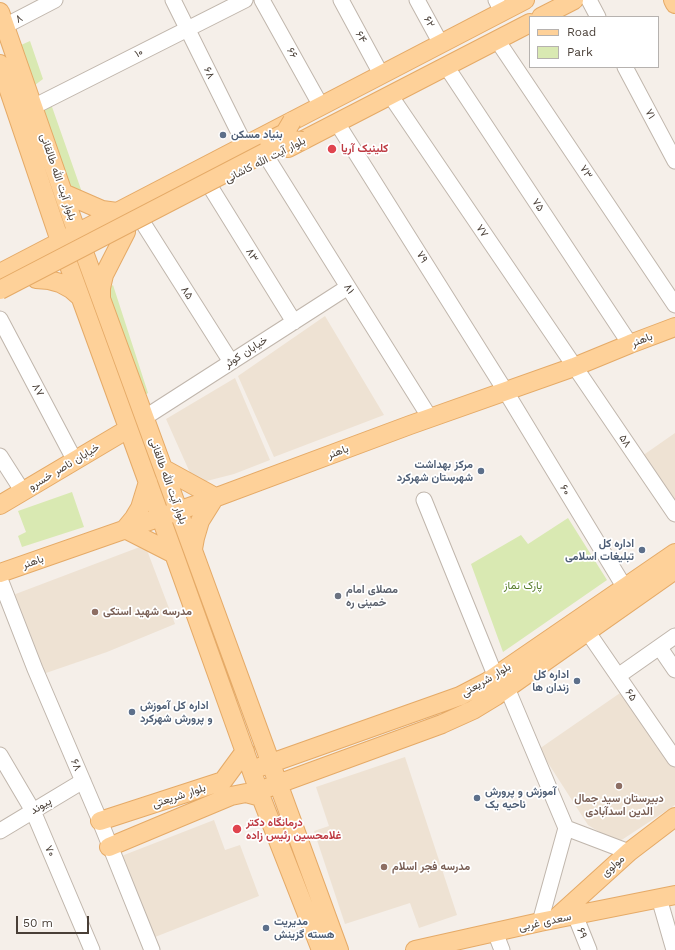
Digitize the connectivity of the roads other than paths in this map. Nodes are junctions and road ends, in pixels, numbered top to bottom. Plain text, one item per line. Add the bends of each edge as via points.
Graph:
1 (54, 0) edge
2 (173, 0) edge
3 (245, 0) edge
4 (262, 0) edge
5 (341, 0) edge
6 (417, 0) edge
7 (525, 0) edge
8 (574, 0) edge
9 (589, 0) edge
10 (673, 0) edge
11 (675, 4) edge
12 (499, 6) edge
13 (543, 16) edge
14 (597, 16) edge
15 (3, 19) edge
16 (529, 24) edge
17 (188, 29) junction
18 (497, 40) junction
19 (440, 44) junction
20 (0, 64) edge
21 (446, 66) junction
22 (626, 68) edge
23 (381, 74) junction
24 (5, 93) edge
25 (390, 95) junction
26 (321, 106) junction
27 (33, 107) junction
28 (292, 121) junction
29 (337, 123) junction
30 (302, 141) junction
31 (244, 146) junction
32 (268, 159) junction
33 (675, 161) edge
34 (56, 173) junction
35 (39, 180) junction
36 (211, 188) junction
37 (63, 193) junction
38 (48, 206) junction
39 (117, 212) junction
40 (143, 224) junction
41 (77, 232) junction
42 (126, 232) junction
43 (60, 242) junction
44 (85, 254) junction
45 (26, 259) junction
46 (67, 263) junction
47 (0, 273) edge
48 (36, 279) junction
49 (0, 280) edge
50 (348, 287) junction
51 (0, 290) edge
52 (79, 296) junction
53 (100, 297) junction
54 (0, 298) edge
55 (675, 305) edge
56 (0, 319) edge
57 (294, 322) junction
58 (675, 327) edge
59 (630, 344) junction
60 (231, 362) junction
61 (574, 367) junction
62 (506, 392) junction
63 (144, 418) junction
64 (430, 418) junction
65 (128, 429) junction
66 (0, 456) edge
67 (76, 461) junction
68 (164, 469) junction
69 (148, 482) junction
70 (23, 492) junction
71 (215, 497) junction
72 (424, 500) dead end
73 (0, 505) edge
74 (179, 510) junction
75 (675, 514) edge
76 (161, 517) junction
77 (126, 529) junction
78 (193, 549) junction
79 (675, 553) edge
80 (174, 554) junction
81 (675, 570) edge
82 (0, 573) edge
83 (0, 579) edge
84 (625, 588) junction
85 (587, 631) junction
86 (675, 636) edge
87 (660, 648) junction
88 (675, 670) edge
89 (618, 676) junction
90 (501, 682) junction
91 (245, 751) junction
92 (0, 755) edge
93 (675, 759) edge
94 (271, 763) junction
95 (252, 769) junction
96 (83, 781) junction
97 (278, 784) junction
98 (227, 789) junction
99 (260, 794) junction
100 (33, 812) junction
101 (127, 813) junction
102 (675, 817) edge
103 (100, 822) junction
104 (566, 828) junction
105 (0, 831) edge
106 (136, 836) junction
107 (109, 846) junction
108 (629, 852) junction
109 (667, 897) edge
110 (575, 915) junction
111 (548, 921) junction
112 (332, 928) junction
113 (495, 932) junction
114 (318, 945) edge
115 (437, 948) edge
116 (92, 950) edge
117 (152, 950) edge
118 (339, 950) edge
119 (351, 950) edge
120 (415, 950) edge
121 (502, 950) edge
122 (588, 950) edge
123 (674, 950) edge

1 - 15 street, ۸
2 - 17 street, ۶۸
3 - 17 street, ۱۰
4 - 26 street, ۶۶
5 - 23 street, ۶۴
6 - 19 street, ۶۲
7 - 12 main road, بلوار آیت الله کاشانی
8 - 13 main road
9 - 14 street
10 - 11 main road
12 - 19 main road, بلوار آیت الله کاشانی
15 - 27 main road, بلوار آیت الله طالقانی
16 - 18 main road, بلوار آیت الله کاشانی
17 - 27 street, ۱۰
17 - 31 street, ۶۸
18 - 21 main road, بلوار آیت الله کاشانی
18 - 55 street, ۷۳
19 - 23 main road, بلوار آیت الله کاشانی
20 - 24 main road, بلوار آیت الله طالقانی
21 - 25 main road, بلوار آیت الله کاشانی
21 - 59 street, ۷۵
22 - 33 street, ۷۱
23 - 26 main road, بلوار آیت الله کاشانی
24 - 35 main road, بلوار آیت الله طالقانی
25 - 29 main road, بلوار آیت الله کاشانی
25 - 61 street, ۷۷
26 - 28 main road, بلوار آیت الله کاشانی
27 - 34 main road, بلوار آیت الله طالقانی
28 - 31 main road, بلوار آیت الله کاشانی
28 - 49 main road, bridge via 285,133
29 - 30 main road, بلوار آیت الله کاشانی
29 - 62 street, ۷۹
30 - 32 main road, بلوار آیت الله کاشانی
30 - 51 main road, bridge via 289,140
31 - 39 main road, بلوار آیت الله کاشانی
32 - 36 main road, بلوار آیت الله کاشانی
32 - 50 street, ۸۱
34 - 35 main road
34 - 37 main road, بلوار آیت الله طالقانی
35 - 38 main road, بلوار آیت الله طالقانی
36 - 40 main road, بلوار آیت الله کاشانی
36 - 57 street, ۸۳
37 - 39 main road via 102,210
37 - 41 main road, بلوار آیت الله طالقانی
38 - 43 main road, بلوار آیت الله طالقانی
38 - 45 main road via 48,222 44,236
39 - 41 main road, بلوار آیت الله کاشانی
40 - 42 main road, بلوار آیت الله کاشانی
40 - 60 street, ۸۵
41 - 43 main road, بلوار آیت الله کاشانی
41 - 44 main road, بلوار آیت الله طالقانی
42 - 44 main road, بلوار آیت الله کاشانی
42 - 53 main road via 104,275
43 - 45 main road, بلوار آیت الله کاشانی
43 - 46 main road, بلوار آیت الله طالقانی
44 - 46 main road, بلوار آیت الله کاشانی
44 - 53 main road, بلوار آیت الله طالقانی
45 - 47 main road, بلوار آیت الله کاشانی
46 - 48 main road, بلوار آیت الله کاشانی
46 - 52 main road, بلوار آیت الله طالقانی
48 - 52 main road via 60,283
48 - 54 main road, بلوار آیت الله کاشانی
50 - 57 street, خیابان کوثر
50 - 64 street, ۸۱
52 - 65 main road, بلوار آیت الله طالقانی
53 - 63 main road, بلوار آیت الله طالقانی
56 - 67 street, ۸۷
57 - 60 street, خیابان کوثر
58 - 59 main road, باهنر
59 - 61 main road, باهنر
60 - 63 street, خیابان کوثر
61 - 62 main road, باهنر
61 - 75 street, ۵۸
62 - 64 main road, باهنر
62 - 84 street, ۶۰
63 - 68 main road, بلوار آیت الله طالقانی
64 - 71 main road, باهنر
65 - 67 main road, خیابان ناصر خسرو
65 - 69 main road, بلوار آیت الله طالقانی
66 - 70 street
67 - 70 main road, خیابان ناصر خسرو
68 - 71 main road
68 - 74 main road, بلوار آیت الله طالقانی
69 - 76 main road, بلوار آیت الله طالقانی
69 - 77 main road via 140,508
70 - 73 main road, خیابان ناصر خسرو
71 - 74 main road, باهنر
71 - 78 main road via 200,522
72 - 90 street
74 - 76 main road, باهنر
74 - 78 main road, بلوار آیت الله طالقانی
76 - 77 main road, باهنر
76 - 80 main road, بلوار آیت الله طالقانی
77 - 80 main road
77 - 82 main road, باهنر
78 - 94 main road, بلوار آیت الله طالقانی
79 - 84 main road, بلوار شریعتی
80 - 91 main road, بلوار آیت الله طالقانی
81 - 85 main road, بلوار شریعتی
83 - 96 street, ۶۸
84 - 90 main road, بلوار شریعتی
85 - 89 street, ۶۵
85 - 90 main road, بلوار شریعتی
86 - 87 street
87 - 88 street
87 - 89 street
89 - 93 street, ۶۵
90 - 94 main road, بلوار شریعتی via 486,682 460,696
90 - 97 main road, بلوار شریعتی via 473,710 442,724
90 - 104 street
91 - 95 main road, بلوار آیت الله طالقانی
91 - 98 main road
92 - 100 street, ۷۰
94 - 95 main road, بلوار شریعتی
94 - 97 main road, بلوار آیت الله طالقانی
95 - 99 main road, بلوار آیت الله طالقانی
96 - 100 street, پیوند
96 - 103 street, ۶۸
97 - 99 main road, بلوار شریعتی
97 - 112 main road, بلوار آیت الله طالقانی
98 - 99 main road, بلوار شریعتی via 246,794
98 - 101 main road, بلوار شریعتی
98 - 106 main road, بلوار شریعتی
99 - 114 main road, بلوار آیت الله طالقانی
100 - 105 street, پیوند
100 - 116 street, ۷۰
101 - 103 main road, بلوار شریعتی
101 - 106 main road via 122,816 120,829 126,836
102 - 108 main road, مولوی
103 - 107 street, ۶۸
104 - 108 street
104 - 111 street
106 - 107 main road, بلوار شریعتی
107 - 117 street, ۶۸
108 - 111 main road, مولوی
109 - 110 main road, سعدی غربی
109 - 123 street
110 - 111 main road, سعدی غربی
110 - 122 street, ۶۹
111 - 113 main road, سعدی غربی
112 - 118 main road, بلوار آیت الله طالقانی
112 - 119 main road
113 - 115 main road, سعدی غربی
113 - 121 street
115 - 120 main road, سعدی غربی

